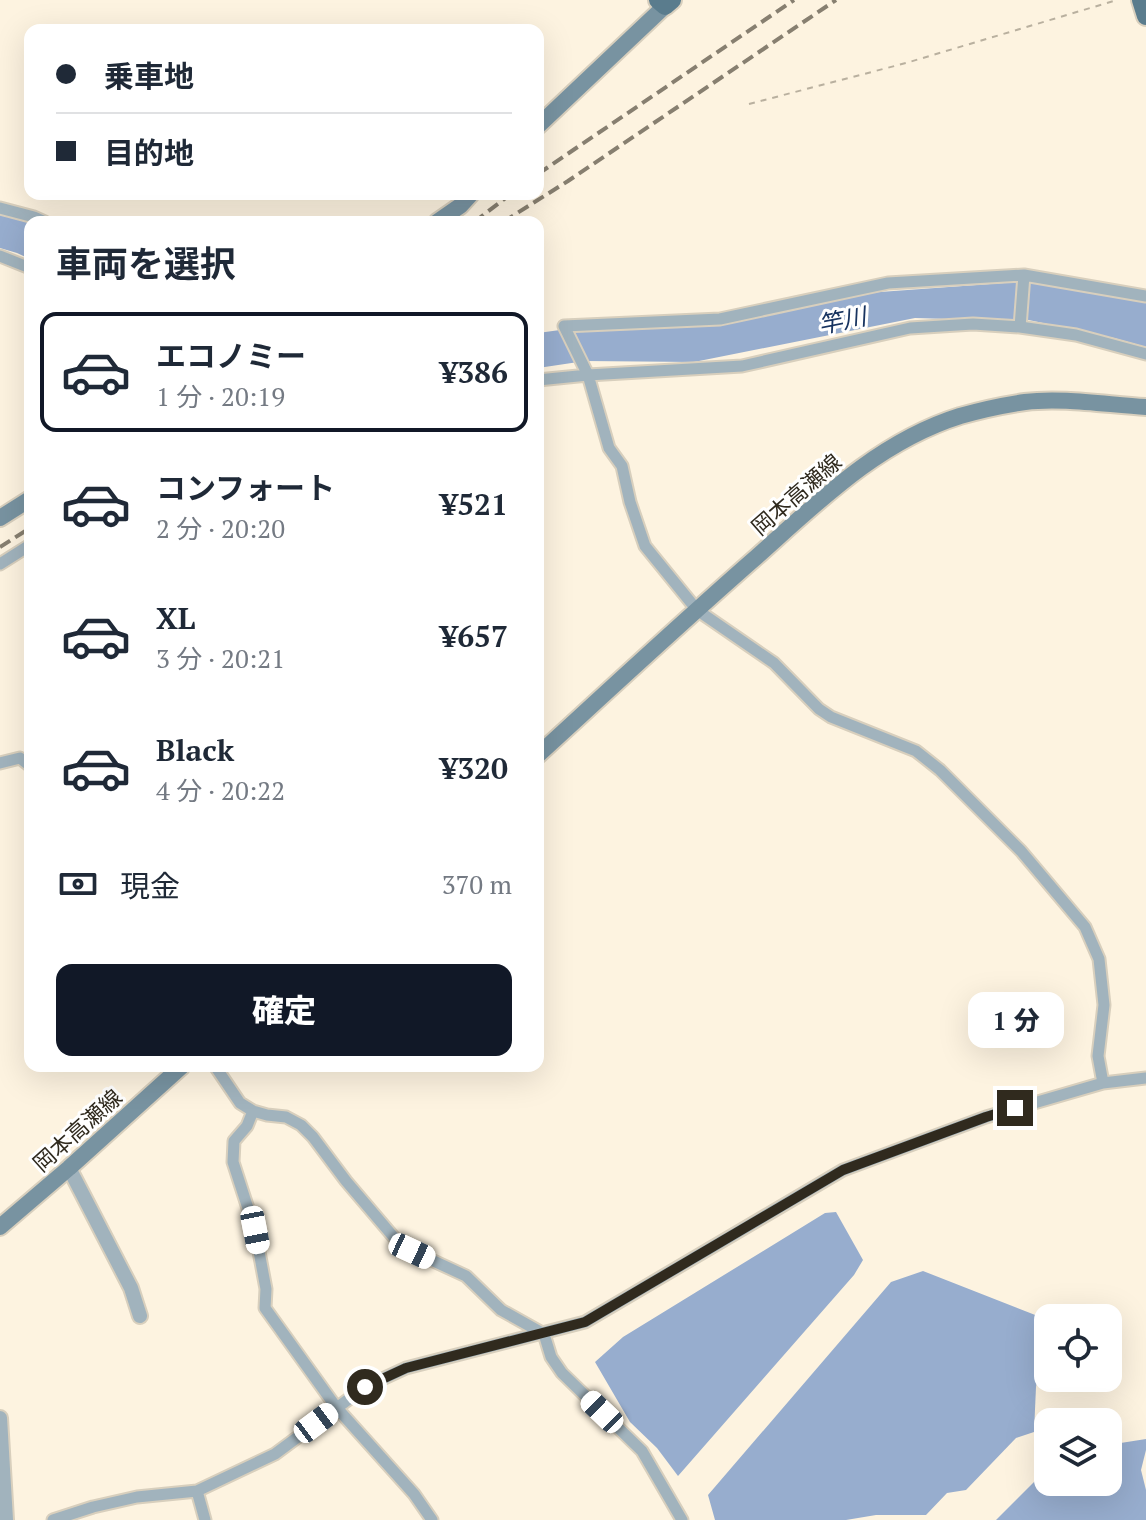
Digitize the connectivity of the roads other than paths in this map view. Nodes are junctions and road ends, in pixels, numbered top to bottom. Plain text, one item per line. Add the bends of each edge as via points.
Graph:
1 (1141, 0) edge
2 (665, 2) edge
3 (1146, 16) edge
4 (544, 120) edge
5 (466, 200) edge
6 (0, 208) edge
7 (30, 216) edge
8 (446, 216) edge
9 (0, 256) edge
10 (24, 266) edge
11 (1024, 277) junction
12 (1146, 296) edge
13 (1020, 325) junction
14 (1146, 354) edge
15 (586, 371) junction
16 (544, 379) edge
17 (1146, 407) edge
18 (24, 503) edge
19 (0, 518) edge
20 (24, 549) edge
21 (0, 564) edge
22 (697, 610) junction
23 (544, 750) edge
24 (24, 761) edge
25 (0, 763) edge
26 (175, 1072) edge
27 (219, 1072) edge
28 (1146, 1078) edge
29 (1103, 1083) junction
30 (253, 1111) junction
31 (69, 1168) junction
32 (0, 1227) edge
33 (140, 1316) dead end
34 (544, 1334) junction
35 (336, 1407) junction
36 (0, 1418) edge
37 (197, 1491) junction
38 (6, 1520) edge
39 (53, 1520) edge
40 (205, 1520) edge
41 (432, 1520) edge
42 (682, 1520) edge

1 - 3 main road
2 - 4 main road
5 - 8 main road
6 - 7 street
9 - 10 street
11 - 12 street
11 - 13 street
11 - 15 street via 888,283 720,319 564,326
13 - 14 street
13 - 15 street via 910,328 742,366
15 - 16 street
15 - 22 street via 645,546
17 - 22 main road, 岡本高瀬線 via 1027,402 926,429 859,468
18 - 19 main road
20 - 21 street
22 - 23 main road, 岡本高瀬線
22 - 29 street via 774,663 831,717 916,751 1021,851 1085,927 1099,959 1104,1005 1098,1056
24 - 25 street
26 - 31 main road, 岡本高瀬線
27 - 30 street via 240,1103
28 - 29 street
29 - 34 street via 986,1117 843,1170 585,1322
30 - 34 street via 301,1125 397,1241 466,1276 501,1310
30 - 35 street via 234,1141 233,1162 255,1230 265,1308
31 - 32 main road, 岡本高瀬線
31 - 33 street
34 - 35 street via 406,1368
34 - 42 street via 562,1373 642,1451
35 - 37 street via 275,1454
35 - 41 street
36 - 38 street
37 - 39 street via 137,1497
37 - 40 street

